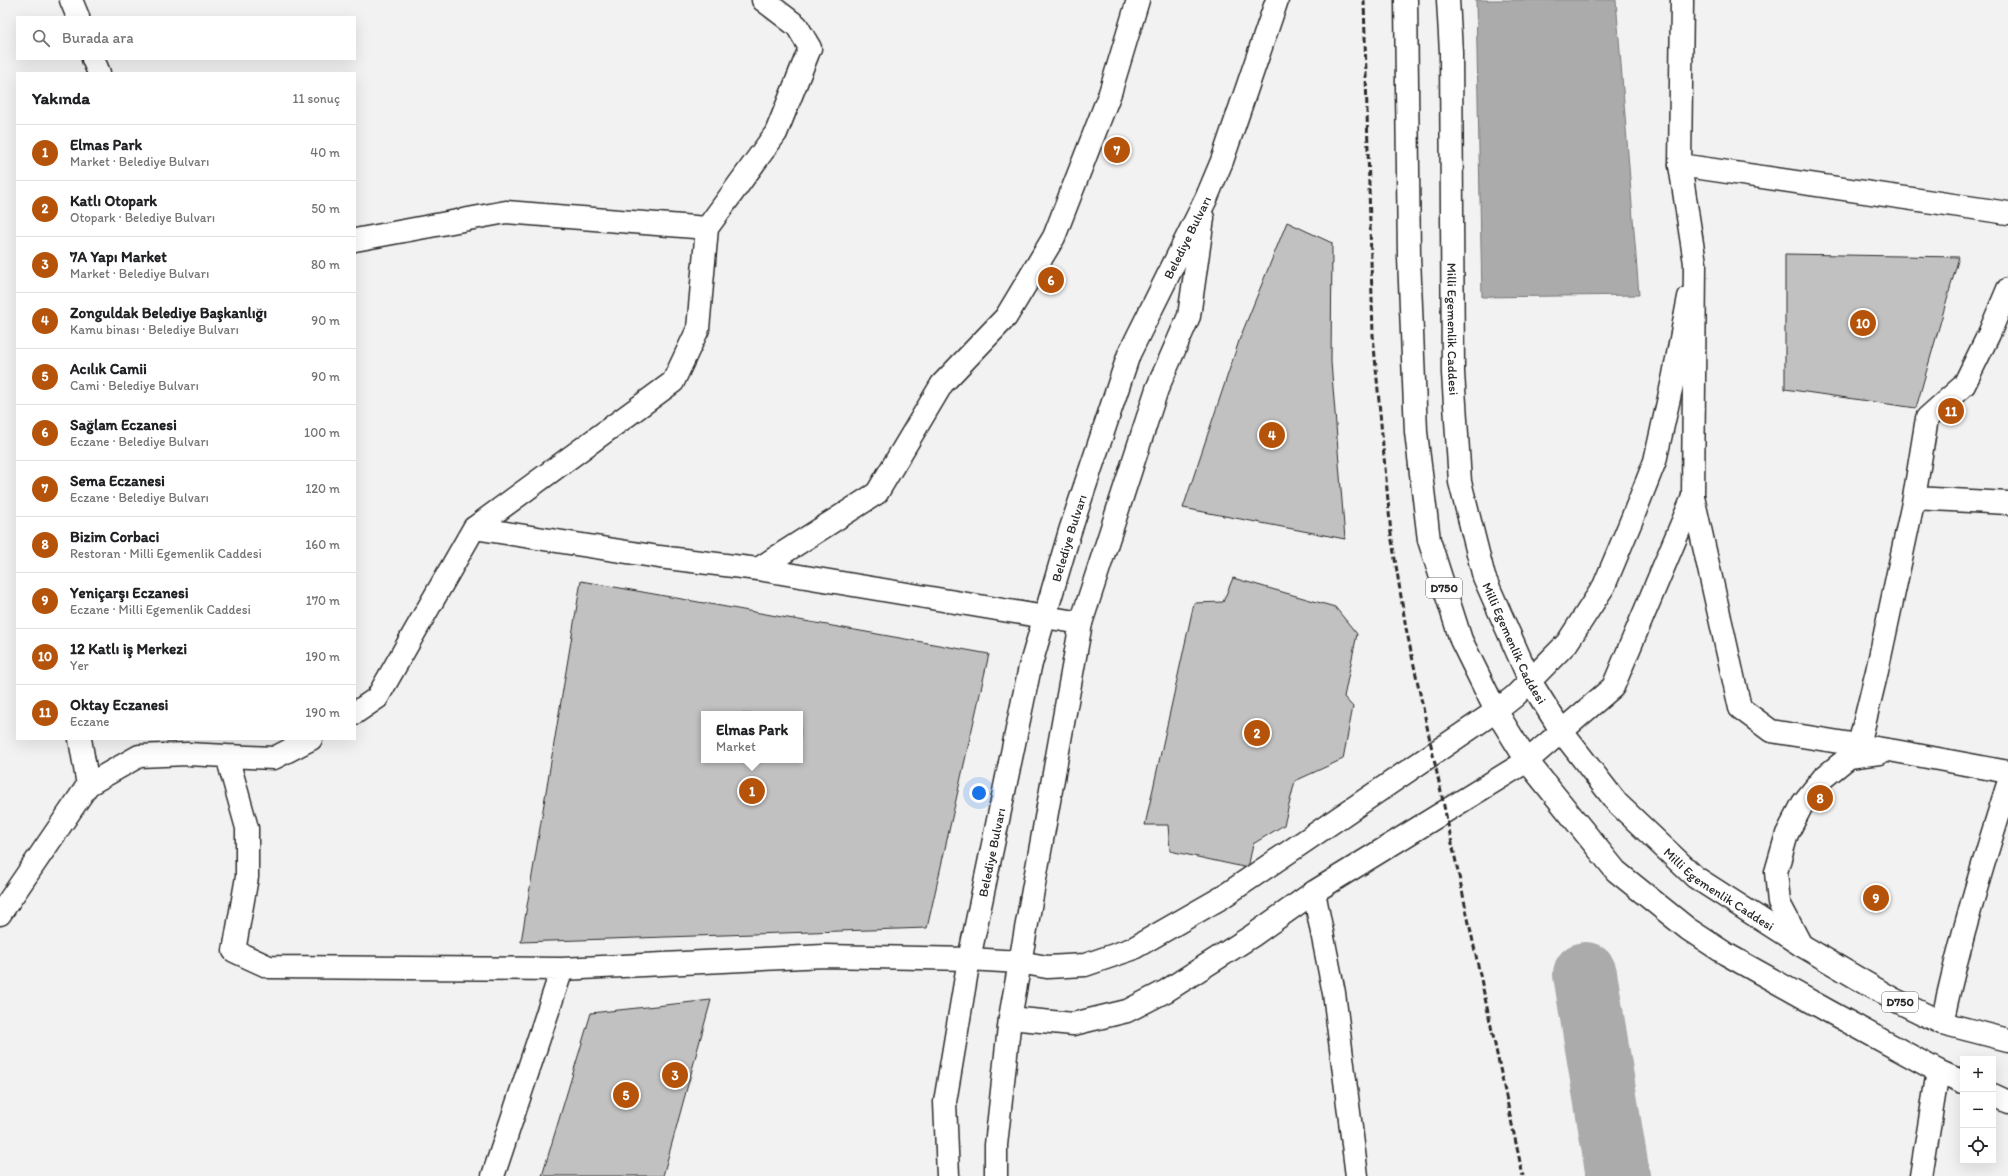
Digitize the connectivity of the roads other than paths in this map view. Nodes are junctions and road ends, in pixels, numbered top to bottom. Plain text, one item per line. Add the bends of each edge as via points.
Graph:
1 (71, 0) edge
2 (763, 0) edge
3 (1138, 0) edge
4 (1277, 0) edge
5 (1406, 0) edge
6 (1448, 0) edge
7 (1682, 0) edge
8 (78, 16) edge
9 (94, 60) edge
10 (98, 72) edge
11 (1680, 165) junction
12 (1206, 199) junction
13 (2008, 213) edge
14 (707, 228) junction
15 (356, 240) edge
16 (1695, 263) junction
17 (2008, 289) edge
18 (1692, 497) junction
19 (1914, 498) junction
20 (2008, 503) edge
21 (474, 528) junction
22 (758, 569) junction
23 (1044, 618) junction
24 (1081, 623) junction
25 (1530, 681) junction
26 (1496, 711) junction
27 (356, 712) edge
28 (1562, 732) junction
29 (80, 740) edge
30 (309, 740) edge
31 (1859, 745) junction
32 (1895, 751) junction
33 (227, 756) junction
34 (1527, 762) junction
35 (2008, 772) edge
36 (88, 784) junction
37 (2008, 784) edge
38 (1314, 892) junction
39 (0, 914) edge
40 (1801, 946) junction
41 (969, 958) junction
42 (1019, 962) junction
43 (562, 970) junction
44 (1010, 1018) junction
45 (1942, 1023) junction
46 (2008, 1040) edge
47 (1938, 1071) junction
48 (1960, 1081) edge
49 (1996, 1096) edge
50 (2008, 1102) edge
51 (493, 1176) edge
52 (948, 1176) edge
53 (996, 1176) edge
54 (1357, 1176) edge
55 (1921, 1176) edge

1 - 8 main road
2 - 14 main road via 797,26 810,48 776,133
3 - 22 main road via 1110,93 1054,237 1006,316 942,384 877,492
4 - 12 main road via 1222,161
5 - 26 main road, D750 via 1409,257 1416,432 1428,540 1461,640
6 - 25 main road, Milli Egemenlik Caddesi / D750 via 1451,52 1453,373 1460,482 1484,577
7 - 11 main road
9 - 10 main road
11 - 13 main road
11 - 16 main road
12 - 23 main road, Belediye Bulvarı via 1129,354
12 - 24 main road, Belediye Bulvarı via 1189,316 1158,389
14 - 15 main road via 506,212
14 - 21 main road via 698,329 673,382
16 - 18 main road
16 - 25 main road via 1655,461 1600,592 1567,643
17 - 19 main road via 1964,384 1926,418
18 - 28 main road via 1613,687
18 - 31 main road via 1740,708 1771,731
19 - 20 main road
19 - 31 main road
21 - 22 main road via 659,557
21 - 27 main road via 378,698
22 - 23 main road
23 - 24 main road
23 - 41 main road, Belediye Bulvarı via 1030,667
24 - 42 main road, Belediye Bulvarı
25 - 26 main road
25 - 28 main road, Milli Egemenlik Caddesi / D750
26 - 34 main road, D750
26 - 42 main road via 1221,898 1132,949 1085,965 1047,967
28 - 34 main road
28 - 40 main road, Milli Egemenlik Caddesi / D750 via 1617,803 1696,877
29 - 36 main road
30 - 33 main road via 274,758
31 - 32 main road
32 - 35 main road
32 - 40 main road via 1849,758 1823,778 1803,803 1787,834 1776,872 1779,903
33 - 36 main road via 139,756
33 - 43 main road via 247,828 247,877 234,952 269,967
34 - 38 main road
34 - 47 main road, D750 via 1616,871 1688,929 1726,954
36 - 39 main road
37 - 45 main road via 1975,890
38 - 44 main road via 1195,973 1127,1011 1073,1024
38 - 54 main road via 1334,993
40 - 45 main road, Milli Egemenlik Caddesi / D750 via 1893,999
41 - 42 main road
41 - 43 main road via 824,956
41 - 52 main road, Belediye Bulvarı via 945,1102
42 - 44 main road, Belediye Bulvarı
43 - 51 main road
44 - 53 main road, Belediye Bulvarı via 996,1145
45 - 46 main road, Milli Egemenlik Caddesi / D750
47 - 48 main road, D750
47 - 55 main road
49 - 50 main road

